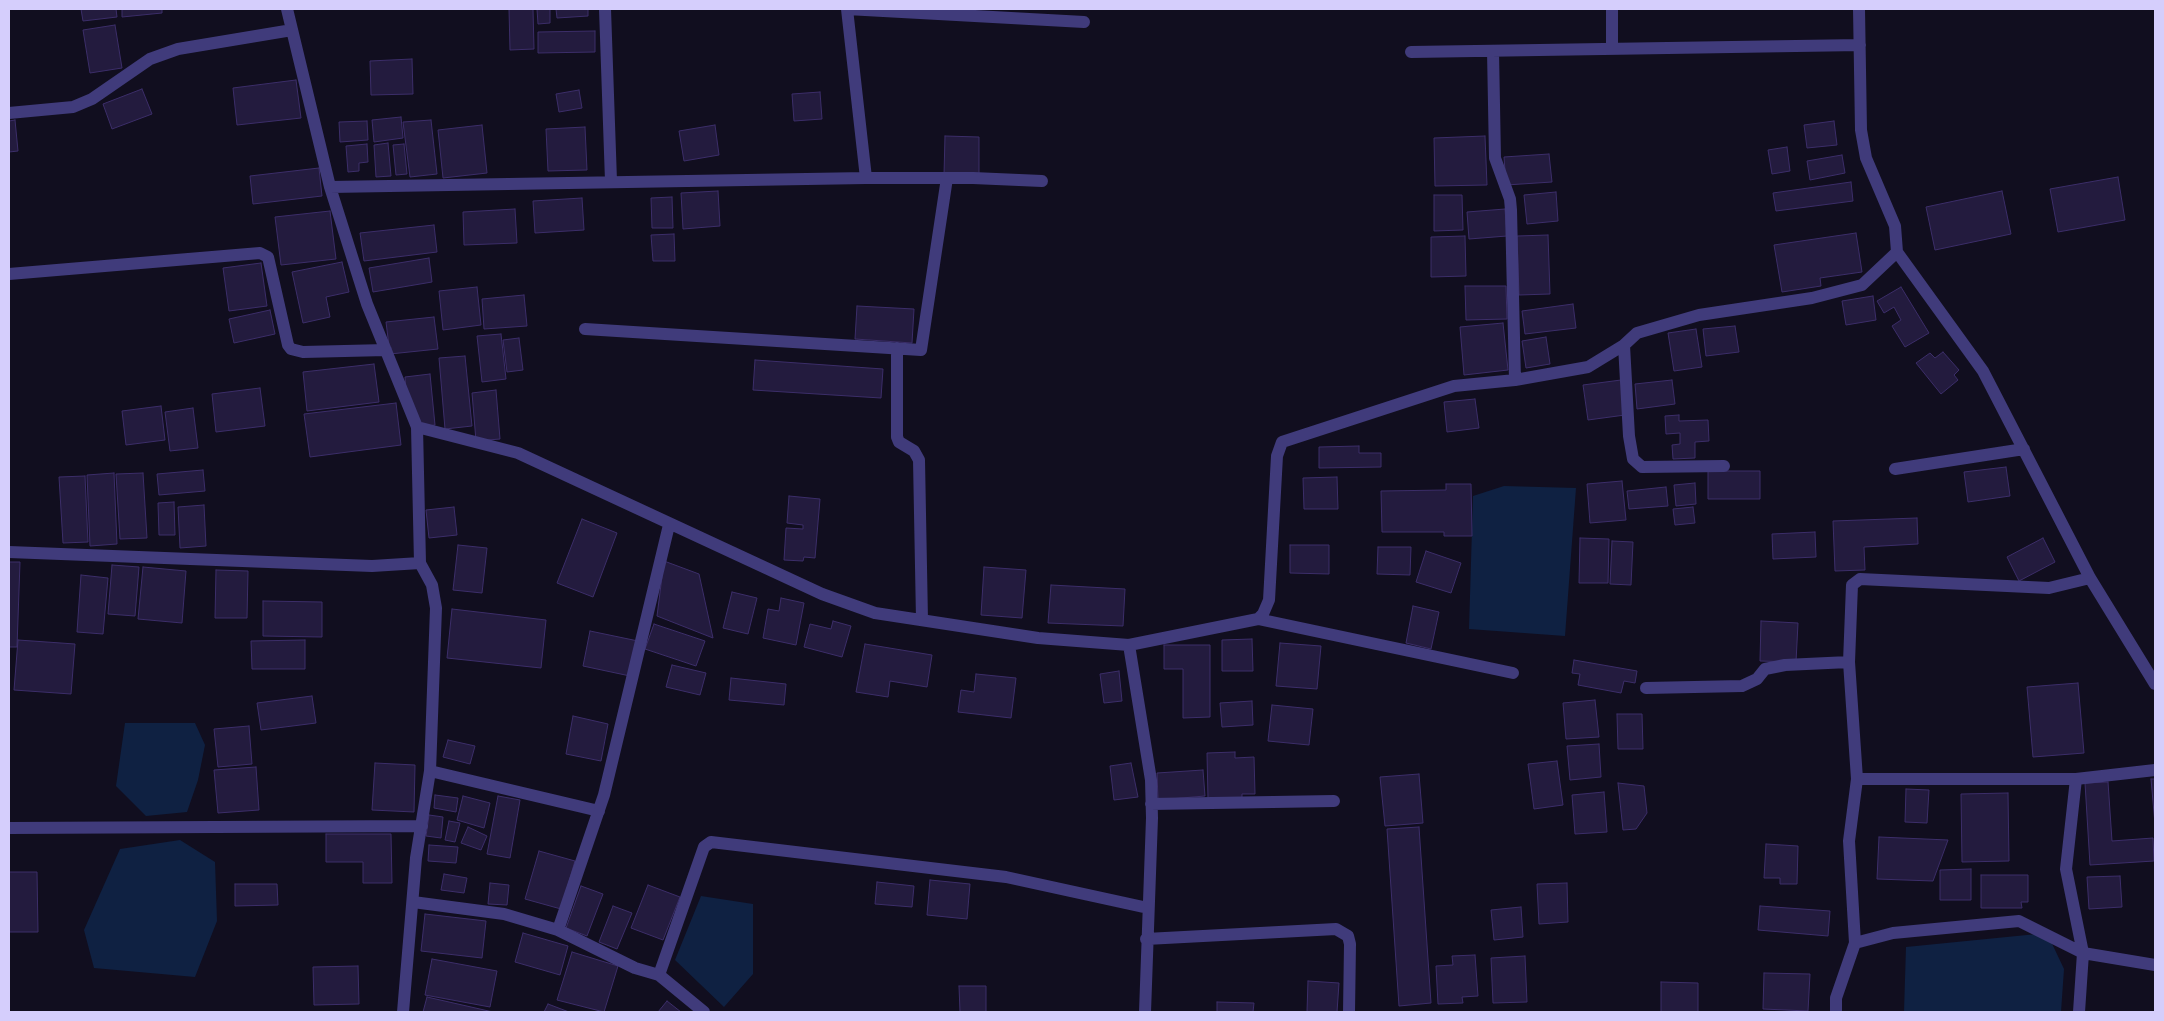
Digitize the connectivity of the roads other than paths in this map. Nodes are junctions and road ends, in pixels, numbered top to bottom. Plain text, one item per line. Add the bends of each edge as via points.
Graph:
1 (287, 9) edge
2 (605, 9) edge
3 (847, 9) edge
4 (1612, 9) edge
5 (1859, 9) edge
6 (1084, 22) dead end
7 (292, 30) junction
8 (1860, 45) junction
9 (1612, 49) junction
10 (1493, 51) junction
11 (1411, 52) dead end
12 (9, 113) edge
13 (866, 178) junction
14 (947, 178) junction
15 (611, 181) junction
16 (1042, 181) dead end
17 (330, 187) junction
18 (1897, 252) junction
19 (9, 274) edge
20 (585, 329) dead end
21 (1624, 346) junction
22 (898, 348) junction
23 (386, 350) junction
24 (1515, 380) junction
25 (417, 427) junction
26 (2024, 450) junction
27 (1724, 466) dead end
28 (1895, 469) dead end
29 (669, 525) junction
30 (9, 552) edge
31 (420, 564) junction
32 (2090, 578) junction
33 (1258, 619) junction
34 (922, 620) junction
35 (1129, 645) junction
36 (1849, 662) junction
37 (1513, 673) dead end
38 (2155, 684) edge
39 (1646, 688) dead end
40 (430, 770) junction
41 (2155, 770) edge
42 (2076, 778) junction
43 (1857, 779) junction
44 (1334, 801) dead end
45 (1151, 804) junction
46 (599, 811) junction
47 (422, 826) junction
48 (9, 828) edge
49 (413, 902) junction
50 (1148, 908) junction
51 (558, 930) junction
52 (1146, 939) junction
53 (1855, 943) junction
54 (2083, 953) junction
55 (2155, 965) edge
56 (659, 975) junction
57 (403, 1012) edge
58 (704, 1012) edge
59 (1145, 1012) edge
60 (1349, 1012) edge
61 (1836, 1012) edge
62 (2079, 1012) edge

1 - 7 street
2 - 15 street
3 - 6 street
3 - 13 street
4 - 9 street
5 - 8 street
7 - 12 street via 178,49 150,59 92,99 73,107
7 - 17 street
8 - 9 street
8 - 18 street via 1861,130 1866,158 1895,226
9 - 10 street
10 - 11 street
10 - 24 street via 1495,158 1512,210
13 - 14 street
13 - 15 street
14 - 16 street
14 - 22 street via 923,348
15 - 17 street
17 - 23 street via 367,304
18 - 21 street via 1862,285 1812,298 1699,315 1636,333
18 - 26 street via 1983,372
19 - 23 street via 260,253 268,257 291,349 303,352
20 - 22 street
21 - 24 street via 1588,367
21 - 27 street via 1632,459 1642,467
22 - 34 street via 897,437 899,442 914,451 919,460
23 - 25 street
24 - 33 street via 1454,386 1282,442 1277,456 1269,600
25 - 29 street via 518,452
25 - 31 street
26 - 28 street
26 - 32 street
29 - 34 street via 848,605
29 - 46 street
30 - 31 street via 333,565
31 - 40 street via 432,585 436,608
32 - 36 street via 2049,588 1860,579 1852,585
32 - 38 street
33 - 35 street
33 - 37 street
34 - 35 street via 1038,638
35 - 45 street via 1146,746
36 - 39 street via 1765,668 1757,679 1742,686
36 - 43 street
40 - 46 street
40 - 47 street
41 - 42 street
42 - 43 street
42 - 54 street via 2066,868
43 - 53 street via 1849,841
44 - 45 street
45 - 50 street
46 - 51 street
47 - 48 street
47 - 49 street
49 - 51 street via 504,914
49 - 57 street
50 - 52 street
50 - 56 street via 1006,877 711,842 704,847
51 - 56 street via 635,968
52 - 59 street
52 - 60 street via 1336,930 1348,936 1350,944
53 - 54 street via 1893,933 2020,921
53 - 61 street via 1836,998
54 - 55 street
54 - 62 street
56 - 58 street

